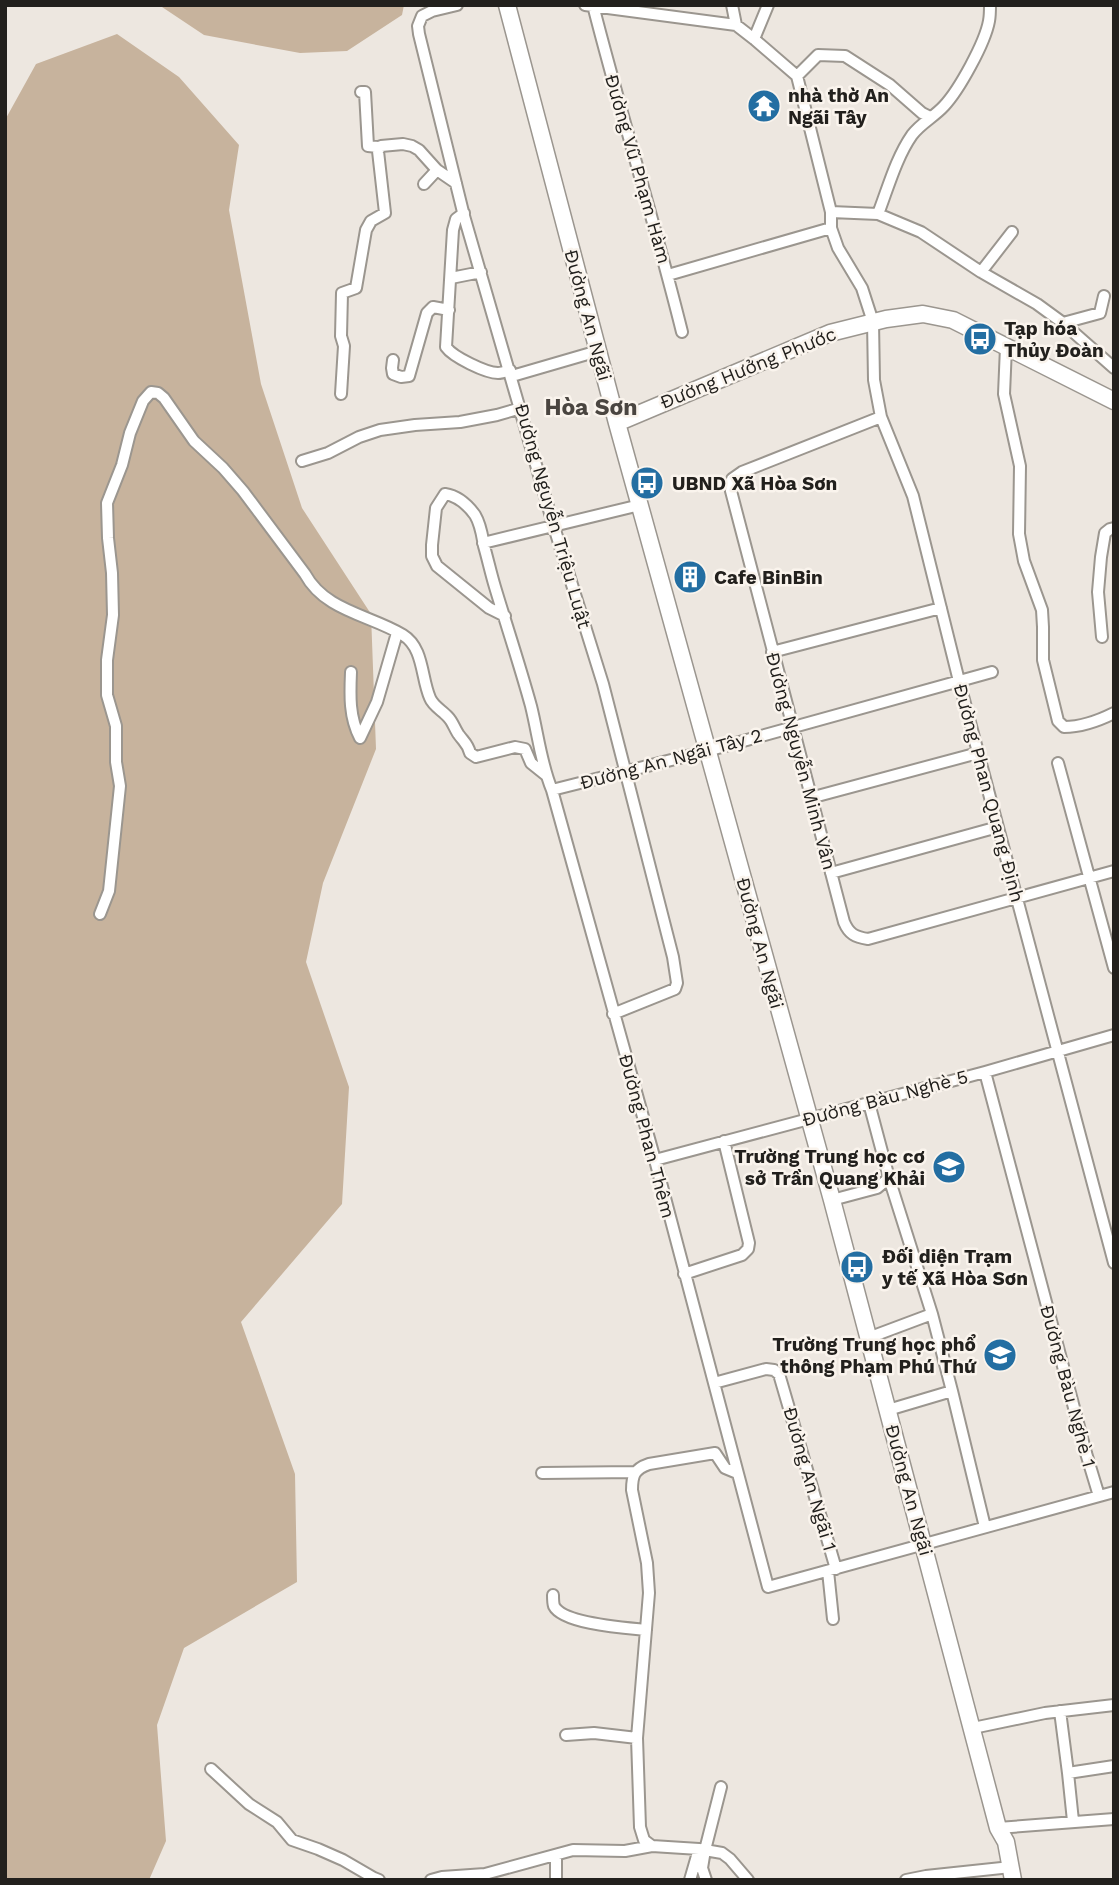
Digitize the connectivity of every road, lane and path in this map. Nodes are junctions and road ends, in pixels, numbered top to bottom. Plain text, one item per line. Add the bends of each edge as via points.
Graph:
1 (457, 5) edge
2 (507, 5) edge
3 (732, 5) edge
4 (768, 5) edge
5 (990, 5) edge
6 (590, 6) edge
7 (431, 8) edge
8 (736, 25) junction
9 (754, 39) junction
10 (797, 76) junction
11 (361, 92) dead end
12 (930, 117) junction
13 (378, 150) junction
14 (438, 170) junction
15 (456, 183) junction
16 (424, 184) dead end
17 (831, 212) junction
18 (464, 213) junction
19 (878, 214) junction
20 (831, 228) junction
21 (1012, 232) dead end
22 (481, 272) junction
23 (981, 272) junction
24 (668, 275) junction
25 (451, 278) junction
26 (1104, 296) dead end
27 (449, 310) junction
28 (873, 322) junction
29 (1063, 323) junction
30 (682, 332) dead end
31 (1006, 347) junction
32 (598, 351) junction
33 (393, 360) dead end
34 (1114, 368) edge
35 (511, 373) junction
36 (341, 394) dead end
37 (1114, 401) edge
38 (521, 408) junction
39 (881, 417) junction
40 (617, 423) junction
41 (302, 461) dead end
42 (640, 505) junction
43 (554, 527) junction
44 (1114, 528) edge
45 (483, 543) junction
46 (941, 608) junction
47 (505, 616) junction
48 (397, 633) junction
49 (1102, 637) dead end
50 (772, 652) junction
51 (351, 672) dead end
52 (992, 672) dead end
53 (959, 681) junction
54 (1114, 713) edge
55 (792, 727) junction
56 (707, 751) junction
57 (978, 753) junction
58 (1058, 762) dead end
59 (624, 773) junction
60 (546, 775) junction
61 (552, 790) junction
62 (810, 798) junction
63 (998, 827) junction
64 (1114, 871) edge
65 (831, 873) junction
66 (1088, 878) junction
67 (1017, 898) junction
68 (100, 914) dead end
69 (1111, 949) edge
70 (1114, 968) edge
71 (613, 1014) junction
72 (1114, 1035) edge
73 (1057, 1051) junction
74 (985, 1072) junction
75 (869, 1103) junction
76 (808, 1119) junction
77 (724, 1141) junction
78 (655, 1160) junction
79 (889, 1178) junction
80 (832, 1200) junction
81 (1114, 1263) edge
82 (684, 1274) junction
83 (932, 1314) junction
84 (869, 1338) junction
85 (714, 1382) junction
86 (952, 1391) junction
87 (888, 1410) junction
88 (731, 1449) junction
89 (715, 1453) junction
90 (635, 1472) junction
91 (542, 1473) dead end
92 (737, 1473) junction
93 (1114, 1492) edge
94 (1099, 1496) junction
95 (985, 1527) junction
96 (924, 1544) junction
97 (832, 1570) junction
98 (553, 1595) dead end
99 (833, 1619) dead end
100 (646, 1630) junction
101 (1114, 1705) edge
102 (1060, 1711) junction
103 (973, 1728) junction
104 (566, 1735) dead end
105 (637, 1738) junction
106 (1114, 1766) edge
107 (211, 1769) dead end
108 (1068, 1773) junction
109 (721, 1787) dead end
110 (1114, 1819) edge
111 (1073, 1821) junction
112 (998, 1828) junction
113 (652, 1846) junction
114 (702, 1850) junction
115 (556, 1855) junction
116 (1012, 1873) edge
117 (379, 1880) edge
118 (431, 1880) edge
119 (556, 1880) edge
120 (690, 1880) edge
121 (706, 1880) edge
122 (748, 1880) edge
123 (906, 1880) edge

1 - 7 street, Đường Nguyễn Triệu Luật
2 - 32 main road, Đường An Ngãi
3 - 8 street
4 - 9 street
5 - 12 street via 983,40 970,65 957,89
6 - 8 street
6 - 24 street, Đường Vũ Phạm Hàm
7 - 15 street, Đường Nguyễn Triệu Luật via 422,16 419,34
8 - 9 street
9 - 10 street
10 - 12 street via 818,55 845,56
10 - 17 street
11 - 13 street via 365,92 368,146
12 - 19 street via 904,148
13 - 14 street via 381,146 412,146
13 - 36 street via 385,213 368,225 358,284 341,297
14 - 15 street
14 - 16 street
15 - 18 street, Đường Nguyễn Triệu Luật
17 - 19 street
17 - 20 street
18 - 22 street, Đường Nguyễn Triệu Luật
18 - 25 street via 454,225
19 - 23 street via 921,232
20 - 24 street
20 - 28 street, Đường Phan Quang Định via 862,288
21 - 23 street
22 - 25 street
22 - 35 street, Đường Nguyễn Triệu Luật
23 - 29 street
24 - 30 street, Đường Vũ Phạm Hàm
25 - 27 street
26 - 29 street via 1100,313
27 - 33 street via 433,307 427,313 409,376 393,373
27 - 35 street via 446,345 450,353 495,373
28 - 31 main road, Đường Hưởng Phước via 923,314 953,320
28 - 39 street, Đường Phan Quang Định via 874,380
28 - 40 main road, Đường Hưởng Phước via 830,333
29 - 34 street
31 - 37 main road, Đường Hưởng Phước
31 - 54 street via 1004,394 1020,466 1019,534 1042,610 1042,660 1058,721 1064,727 1080,726
32 - 35 street
32 - 40 main road, Đường An Ngãi
35 - 38 street, Đường Nguyễn Triệu Luật
38 - 41 street via 460,422 380,430
38 - 43 street, Đường Nguyễn Triệu Luật
39 - 46 street, Đường Phan Quang Định via 912,496
39 - 50 street, Đường Nguyễn Minh Vân via 732,479 731,491
40 - 42 main road, Đường An Ngãi
42 - 43 street
42 - 56 main road, Đường An Ngãi
43 - 45 street
43 - 59 street, Đường Nguyễn Triệu Luật via 603,684
44 - 49 street via 1105,533 1101,557
45 - 47 street, Đường Phan Thêm
45 - 47 street, Đường Phan Thêm via 474,515 456,496 445,494 436,509 432,556 453,580
46 - 50 street
46 - 53 street, Đường Phan Quang Định
47 - 60 street, Đường Phan Thêm
48 - 51 street via 377,702 360,738 351,710
48 - 60 street via 414,647 430,700 449,718 470,753 476,757 515,747 525,749 531,763
48 - 68 street via 341,608 312,586 243,491 194,441 164,398 151,392 130,433 107,503 113,615 107,695 116,726 120,786 109,891
50 - 55 street, Đường Nguyễn Minh Vân
52 - 53 street, Đường An Ngãi Tây 2
53 - 55 street, Đường An Ngãi Tây 2
53 - 57 street, Đường Phan Quang Định
55 - 56 street, Đường An Ngãi Tây 2
55 - 62 street, Đường Nguyễn Minh Vân
56 - 59 street, Đường An Ngãi Tây 2
56 - 76 main road, Đường An Ngãi
57 - 62 street
57 - 63 street, Đường Phan Quang Định
58 - 66 street
59 - 61 street, Đường An Ngãi Tây 2
59 - 71 street, Đường Nguyễn Triệu Luật via 677,983 675,989
60 - 61 street, Đường Phan Thêm
61 - 71 street, Đường Phan Thêm
62 - 65 street, Đường Nguyễn Minh Vân
63 - 65 street
63 - 67 street, Đường Phan Quang Định
64 - 66 street, Đường Nguyễn Minh Vân
65 - 67 street, Đường Nguyễn Minh Vân via 847,929 855,937 868,939
66 - 67 street, Đường Nguyễn Minh Vân
66 - 69 street
67 - 73 street, Đường Phan Quang Định
69 - 70 street
71 - 78 street, Đường Phan Thêm
72 - 73 street, Đường Bàu Nghè 5
73 - 74 street, Đường Bàu Nghè 5
73 - 81 street, Đường Phan Quang Định
74 - 75 street, Đường Bàu Nghè 5
74 - 94 street, Đường Bàu Nghè 1
75 - 76 street, Đường Bàu Nghè 5
75 - 79 street
76 - 77 street, Đường Bàu Nghè 5
76 - 80 main road, Đường An Ngãi
77 - 78 street, Đường Bàu Nghè 5
77 - 82 street via 748,1249
78 - 82 street, Đường Phan Thêm
79 - 80 street via 877,1188
79 - 83 street
80 - 84 main road, Đường An Ngãi
82 - 85 street, Đường Phan Thêm
83 - 84 street
83 - 86 street
84 - 87 main road, Đường An Ngãi
85 - 88 street, Đường Phan Thêm
85 - 97 street, Đường An Ngãi 1 via 766,1369 779,1374
86 - 87 street
86 - 95 street
87 - 96 main road, Đường An Ngãi
88 - 89 street
88 - 92 street, Đường Phan Thêm
89 - 90 street via 649,1464
89 - 92 street via 725,1468
90 - 91 street
90 - 100 street via 632,1490 648,1573
92 - 97 street, Đường Phan Thêm via 768,1587
93 - 94 street, Đường Phan Thêm
94 - 95 street, Đường Phan Thêm
95 - 96 street, Đường Phan Thêm
96 - 97 street, Đường Phan Thêm
96 - 103 main road, Đường An Ngãi
97 - 99 street
98 - 100 street via 555,1607 566,1616
100 - 105 street
101 - 102 street
102 - 103 street
102 - 108 street
103 - 112 main road, Đường An Ngãi
104 - 105 street
105 - 113 street via 640,1827 644,1840
106 - 108 street
107 - 117 street via 277,1822 292,1840
108 - 111 street
109 - 114 street
110 - 111 street
111 - 112 street
112 - 116 main road, Đường An Ngãi
113 - 114 street
113 - 115 street
114 - 120 street
114 - 121 street
114 - 122 street via 722,1853
115 - 118 street via 485,1874
115 - 119 street
116 - 123 street

